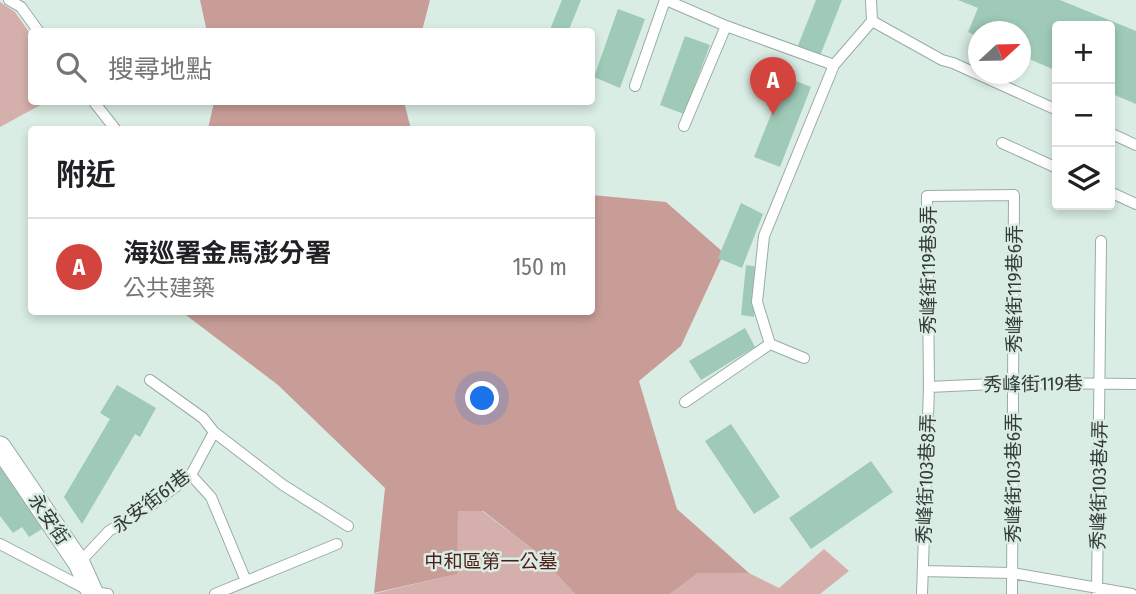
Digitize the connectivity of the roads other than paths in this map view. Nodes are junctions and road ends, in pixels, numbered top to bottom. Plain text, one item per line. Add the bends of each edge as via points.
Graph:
1 (9, 0) edge
2 (665, 0) edge
3 (871, 0) edge
4 (872, 22) junction
5 (726, 26) junction
6 (36, 28) edge
7 (834, 65) junction
8 (635, 86) dead end
9 (96, 105) edge
10 (1052, 108) edge
11 (113, 126) edge
12 (684, 126) dead end
13 (1115, 135) edge
14 (1002, 143) dead end
15 (1136, 145) edge
16 (1052, 166) edge
17 (1115, 194) edge
18 (1014, 195) joint
19 (1136, 204) edge
20 (1101, 241) dead end
21 (770, 344) junction
22 (804, 358) dead end
23 (150, 380) dead end
24 (1014, 383) junction
25 (1100, 383) junction
26 (1136, 384) edge
27 (929, 387) junction
28 (685, 402) dead end
29 (214, 432) junction
30 (0, 447) edge
31 (191, 475) junction
32 (348, 526) dead end
33 (0, 544) edge
34 (337, 544) dead end
35 (79, 563) junction
36 (923, 571) junction
37 (1012, 573) junction
38 (246, 581) junction
39 (1098, 591) edge
40 (98, 593) edge
41 (215, 594) edge
42 (922, 594) edge
43 (1012, 594) edge
44 (1132, 594) edge

1 - 6 lane
2 - 5 lane
2 - 8 lane
3 - 4 lane
4 - 7 lane
4 - 10 lane via 942,60
5 - 7 lane
5 - 12 lane
7 - 21 lane via 764,236 757,302
9 - 11 lane
13 - 15 lane
14 - 16 lane
17 - 19 lane
18 - 24 lane, 秀峰街119巷6弄
18 - 27 lane, 秀峰街119巷8弄 via 928,197
20 - 25 lane, 秀峰街103巷4弄
21 - 22 lane
21 - 28 lane
23 - 29 lane via 203,418
24 - 25 lane, 秀峰街119巷
24 - 27 lane, 秀峰街119巷
24 - 37 lane, 秀峰街103巷6弄
25 - 26 lane, 秀峰街119巷
25 - 39 lane, 秀峰街103巷4弄
27 - 36 lane, 秀峰街103巷8弄
29 - 31 lane, 永安街61巷
29 - 32 lane via 283,485
30 - 35 street, 永安街
31 - 35 lane, 永安街61巷 via 109,531
31 - 38 lane via 211,497
33 - 40 lane
34 - 38 lane
35 - 40 street, 永安街
36 - 37 lane
36 - 42 lane, 秀峰街103巷8弄
37 - 39 lane
37 - 43 lane, 秀峰街103巷6弄
38 - 41 lane
39 - 44 lane

